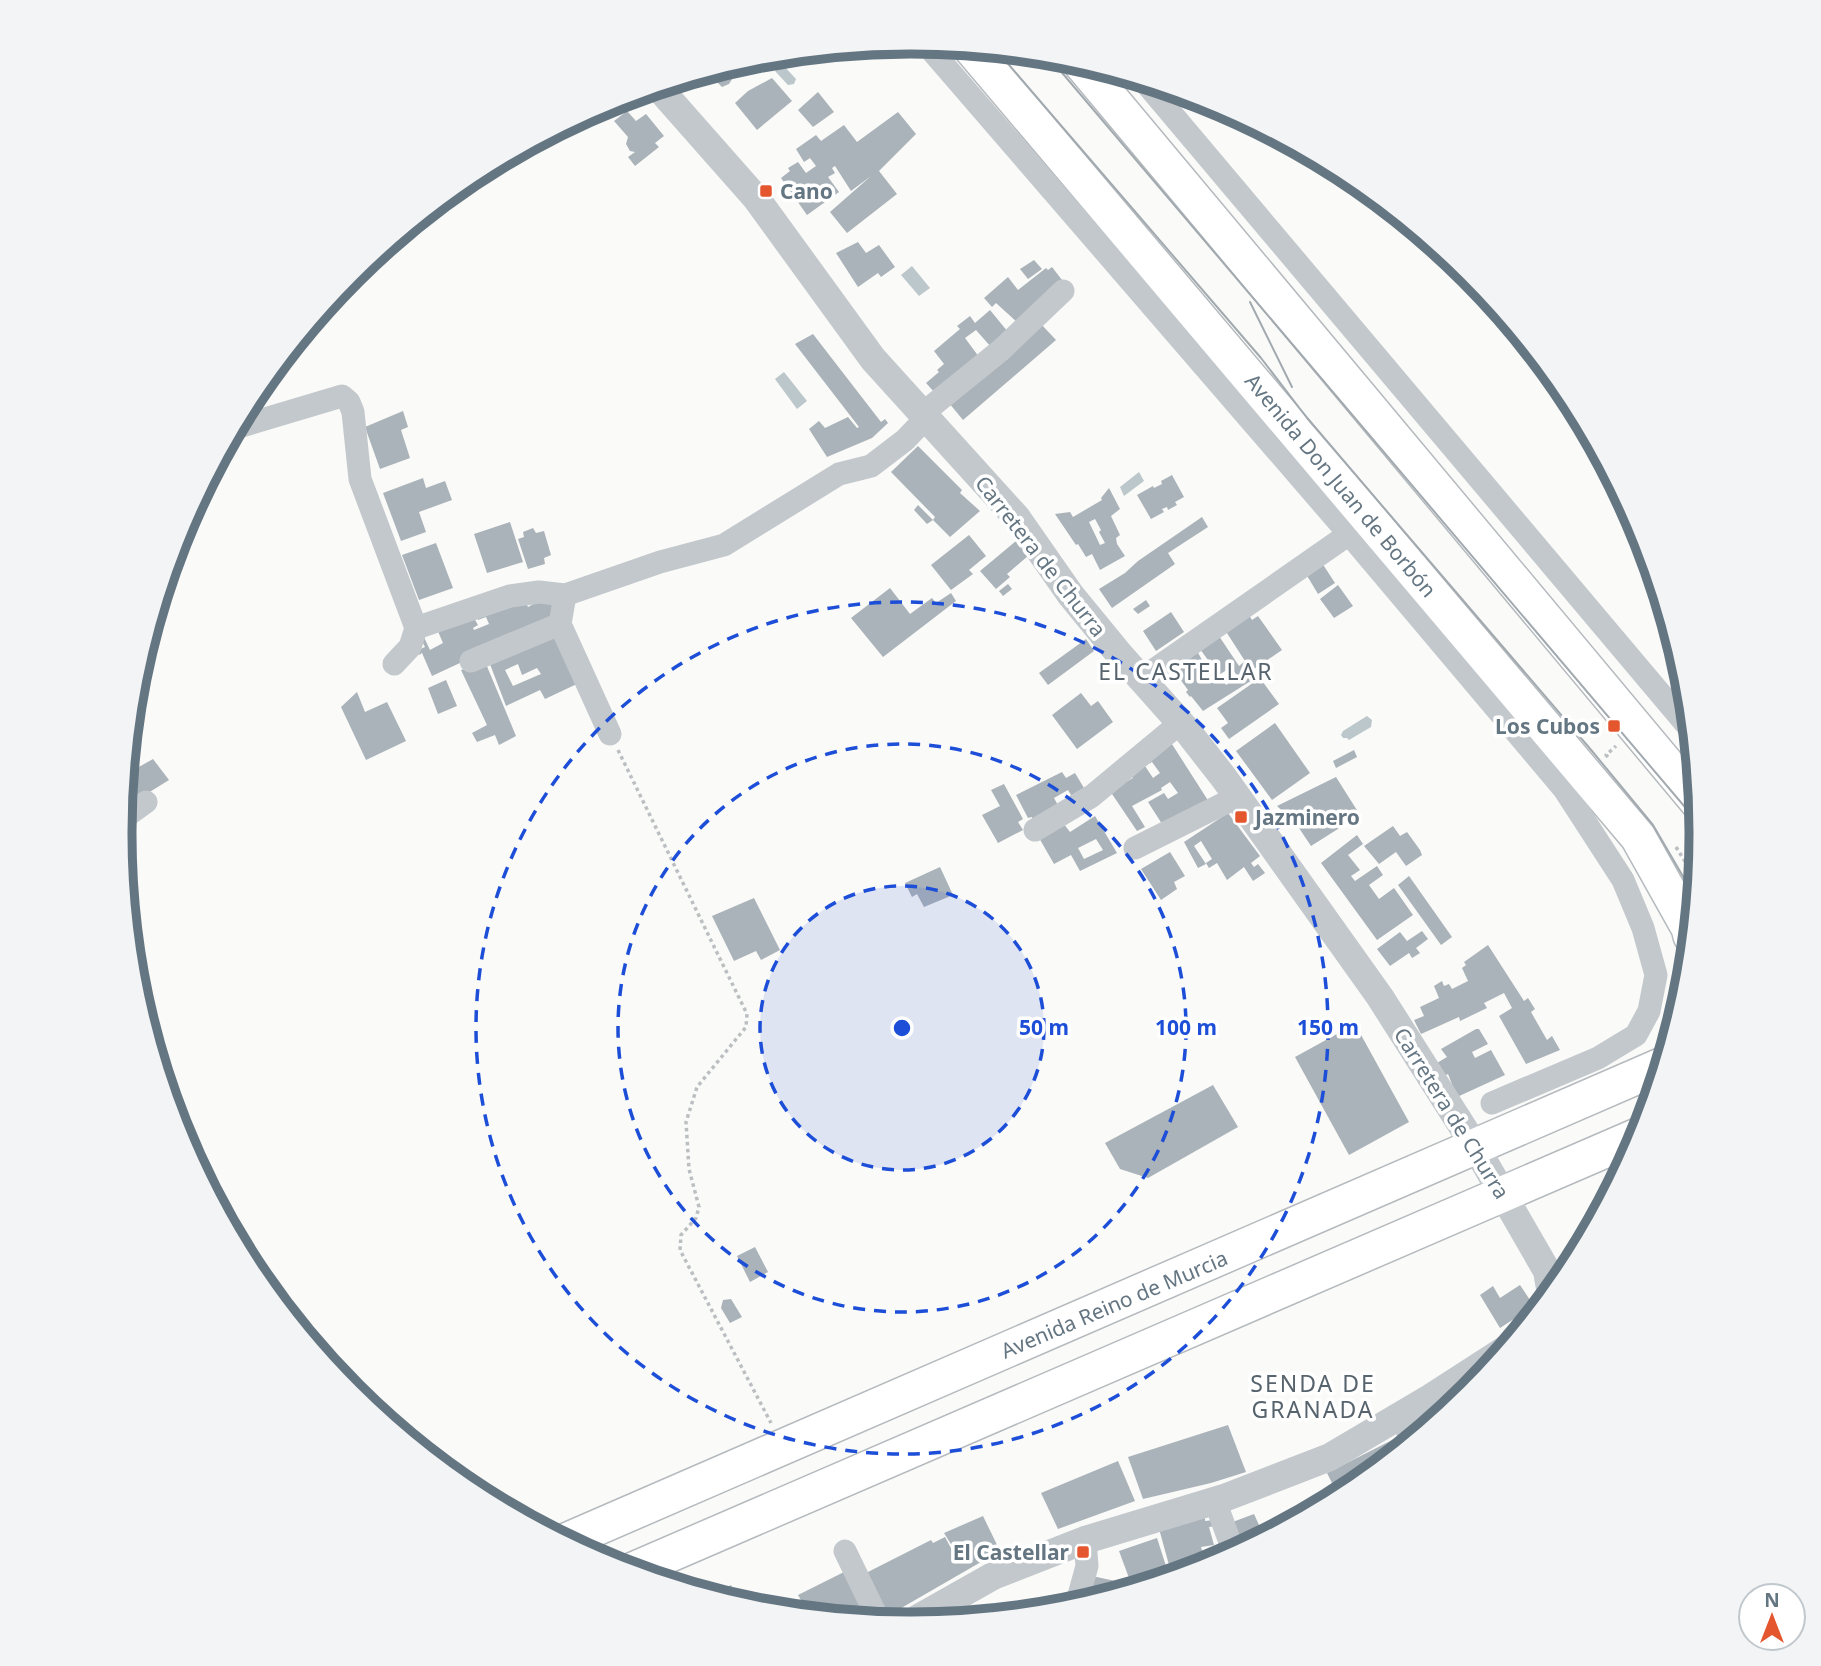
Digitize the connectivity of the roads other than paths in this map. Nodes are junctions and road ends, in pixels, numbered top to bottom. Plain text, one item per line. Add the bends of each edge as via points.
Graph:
1 (935, 55) edge
2 (979, 58) edge
3 (1092, 76) edge
4 (665, 94) edge
5 (1155, 94) edge
6 (1063, 291) dead end
7 (924, 416) junction
8 (248, 424) edge
9 (1349, 534) junction
10 (565, 595) junction
11 (560, 624) junction
12 (416, 628) junction
13 (471, 662) dead end
14 (394, 664) dead end
15 (1141, 679) junction
16 (1681, 718) edge
17 (1180, 723) junction
18 (610, 734) road end
19 (1237, 797) junction
20 (146, 802) dead end
21 (1688, 807) edge
22 (132, 812) edge
23 (1035, 830) dead end
24 (1135, 848) dead end
25 (1684, 923) edge
26 (1652, 1070) edge
27 (1492, 1103) dead end
28 (1625, 1141) edge
29 (1476, 1147) junction
30 (1503, 1195) junction
31 (1548, 1279) edge
32 (1457, 1388) edge
33 (1406, 1428) edge
34 (1215, 1501) junction
35 (577, 1536) edge
36 (1085, 1540) junction
37 (1229, 1543) edge
38 (845, 1551) dead end
39 (646, 1565) edge
40 (1079, 1593) edge
41 (874, 1611) edge
42 (931, 1611) edge

1 - 9 street
2 - 25 main road, Avenida Don Juan de Borbón via 1639,837
3 - 21 main road
4 - 7 street, Carretera de Churra via 756,198 873,359
5 - 16 street
6 - 7 street
7 - 10 street via 905,440 871,466 839,474 724,545
7 - 15 street, Carretera de Churra via 1017,518 1070,594
8 - 12 street via 342,396 349,402 359,479
9 - 15 street
9 - 27 street via 1564,789 1623,880 1656,975 1649,1011 1636,1035 1598,1058
10 - 11 street
10 - 12 street via 510,596
11 - 13 street
11 - 18 street
12 - 14 street via 410,647
15 - 17 street, Carretera de Churra
17 - 19 street, Carretera de Churra
17 - 23 street via 1092,796
19 - 24 street
19 - 29 street, Carretera de Churra via 1380,997
20 - 22 street
26 - 29 main road, Avenida Reino de Murcia
28 - 30 main road
29 - 30 street, Carretera de Churra
29 - 35 main road, Avenida Reino de Murcia
30 - 31 street, Carretera de Churra
30 - 39 main road
32 - 33 street
33 - 34 street
34 - 36 street
34 - 37 street
36 - 40 street via 1087,1566
36 - 42 street via 993,1576
38 - 41 street

